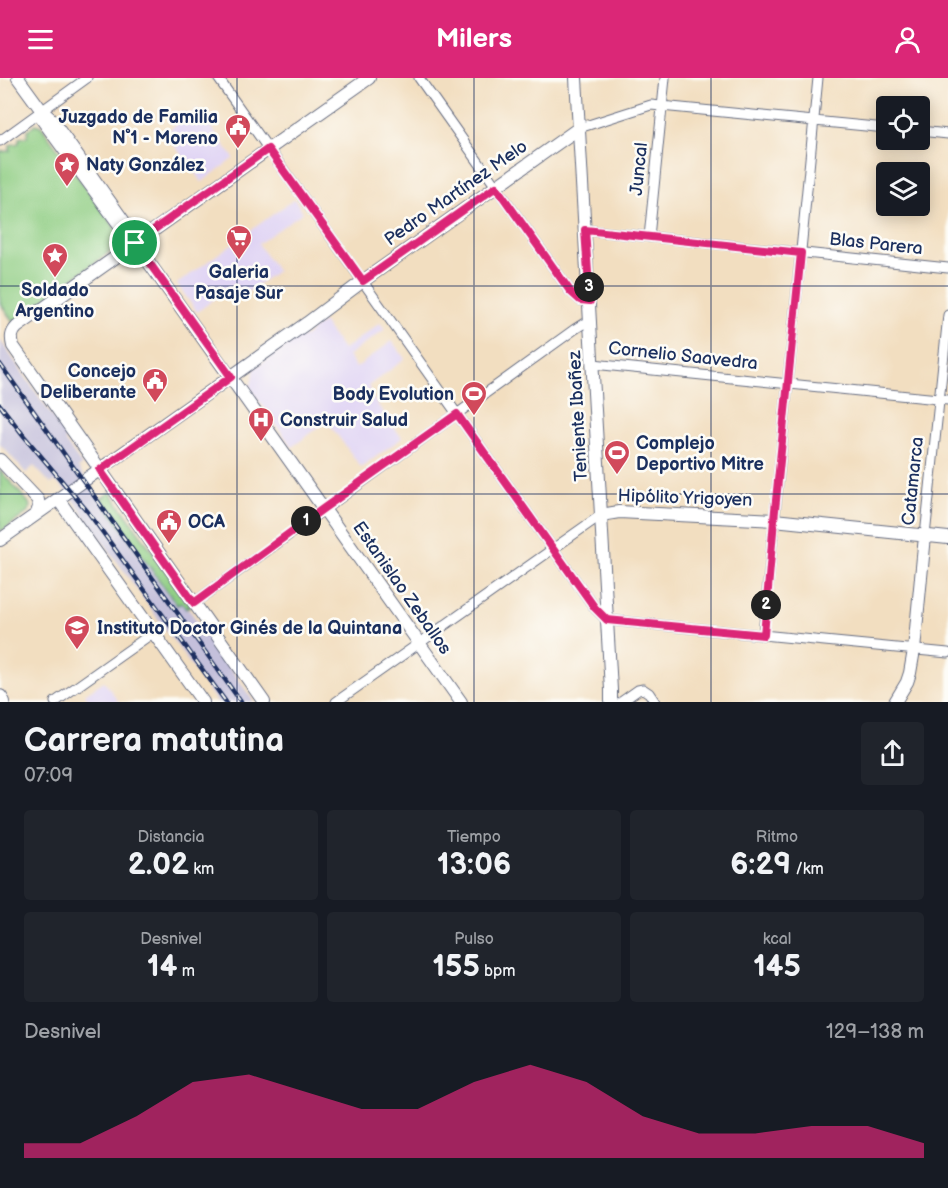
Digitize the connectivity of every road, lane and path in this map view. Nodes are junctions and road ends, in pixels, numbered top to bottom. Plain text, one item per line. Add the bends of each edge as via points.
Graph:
1 (18, 78) edge
2 (87, 78) edge
3 (218, 78) edge
4 (369, 78) edge
5 (419, 78) edge
6 (576, 78) edge
7 (664, 78) edge
8 (818, 78) edge
9 (662, 105) junction
10 (39, 113) junction
11 (813, 120) junction
12 (876, 127) edge
13 (579, 128) junction
14 (930, 132) edge
15 (948, 134) edge
16 (0, 141) edge
17 (268, 149) junction
18 (496, 187) junction
19 (585, 230) junction
20 (649, 237) junction
21 (135, 243) junction
22 (122, 252) junction
23 (801, 253) junction
24 (948, 268) edge
25 (363, 281) junction
26 (590, 301) junction
27 (948, 315) edge
28 (591, 322) junction
29 (593, 364) junction
30 (231, 377) junction
31 (788, 384) junction
32 (944, 399) edge
33 (457, 414) junction
34 (0, 460) edge
35 (100, 470) junction
36 (31, 493) junction
37 (58, 499) junction
38 (324, 508) junction
39 (37, 513) junction
40 (601, 515) junction
41 (774, 520) junction
42 (925, 536) junction
43 (948, 538) edge
44 (0, 540) edge
45 (553, 549) junction
46 (194, 603) junction
47 (607, 620) junction
48 (154, 632) junction
49 (764, 635) junction
50 (420, 643) junction
51 (914, 650) junction
52 (948, 653) edge
53 (0, 697) edge
54 (3, 702) edge
55 (55, 702) edge
56 (203, 702) edge
57 (264, 702) edge
58 (336, 702) edge
59 (461, 702) edge
60 (610, 702) edge
61 (621, 702) edge
62 (655, 702) edge
63 (895, 702) edge

1 - 10 street, Estanislao Zeballos
2 - 10 street
3 - 17 street
4 - 17 street
5 - 18 street
6 - 13 street, Teniente Ibañez
7 - 9 street, Juncal
8 - 11 street
9 - 11 street, Pedro Martínez Melo
9 - 13 street, Pedro Martínez Melo via 643,107
9 - 20 street, Juncal
10 - 16 street
10 - 21 street, Estanislao Zeballos via 58,128 130,230
10 - 22 street via 120,228 125,238
11 - 12 street, Pedro Martínez Melo
11 - 23 street
13 - 18 street, Pedro Martínez Melo
13 - 19 street, Teniente Ibañez
14 - 15 street
17 - 21 street
17 - 25 street
18 - 25 street, Pedro Martínez Melo
18 - 26 street via 570,291 580,300
19 - 20 street, Blas Parera
19 - 26 street, Teniente Ibañez
20 - 23 street, Blas Parera
21 - 22 street
21 - 30 street, Estanislao Zeballos
22 - 35 street via 11,335 13,346
23 - 24 street, Blas Parera
23 - 31 street
25 - 30 street, Pedro Martínez Melo
25 - 33 street
26 - 28 street, Teniente Ibañez
27 - 32 street, Catamarca
28 - 29 street, Teniente Ibañez
28 - 33 street, Cornelio Saavedra
29 - 31 street, Cornelio Saavedra
29 - 40 street, Teniente Ibañez
30 - 35 street, Pedro Martínez Melo
30 - 38 street, Estanislao Zeballos
31 - 32 street, Cornelio Saavedra
31 - 41 street
32 - 42 street, Catamarca
33 - 38 street, Cornelio Saavedra
33 - 45 street
34 - 36 street
35 - 37 street, Pedro Martínez Melo
35 - 46 street
36 - 37 street
36 - 39 street via 38,500
37 - 39 street, Pedro Martínez Melo
37 - 48 street
38 - 46 street, Cornelio Saavedra
38 - 50 street, Estanislao Zeballos
39 - 44 street, Pedro Martínez Melo
40 - 41 street, Hipólito Yrigoyen via 619,512
40 - 45 street, Hipólito Yrigoyen
40 - 47 street, Teniente Ibañez
41 - 42 street, Hipólito Yrigoyen
41 - 49 street
42 - 43 street, Hipólito Yrigoyen
42 - 51 street, Catamarca
45 - 47 street
45 - 50 street, Hipólito Yrigoyen
46 - 57 street
47 - 49 street
47 - 60 street, Teniente Ibañez
48 - 55 street
48 - 56 street
49 - 51 street
50 - 58 street, Hipólito Yrigoyen
50 - 59 street, Estanislao Zeballos
51 - 52 street
51 - 63 street, Catamarca via 907,682
53 - 54 main road
61 - 62 street via 643,689

